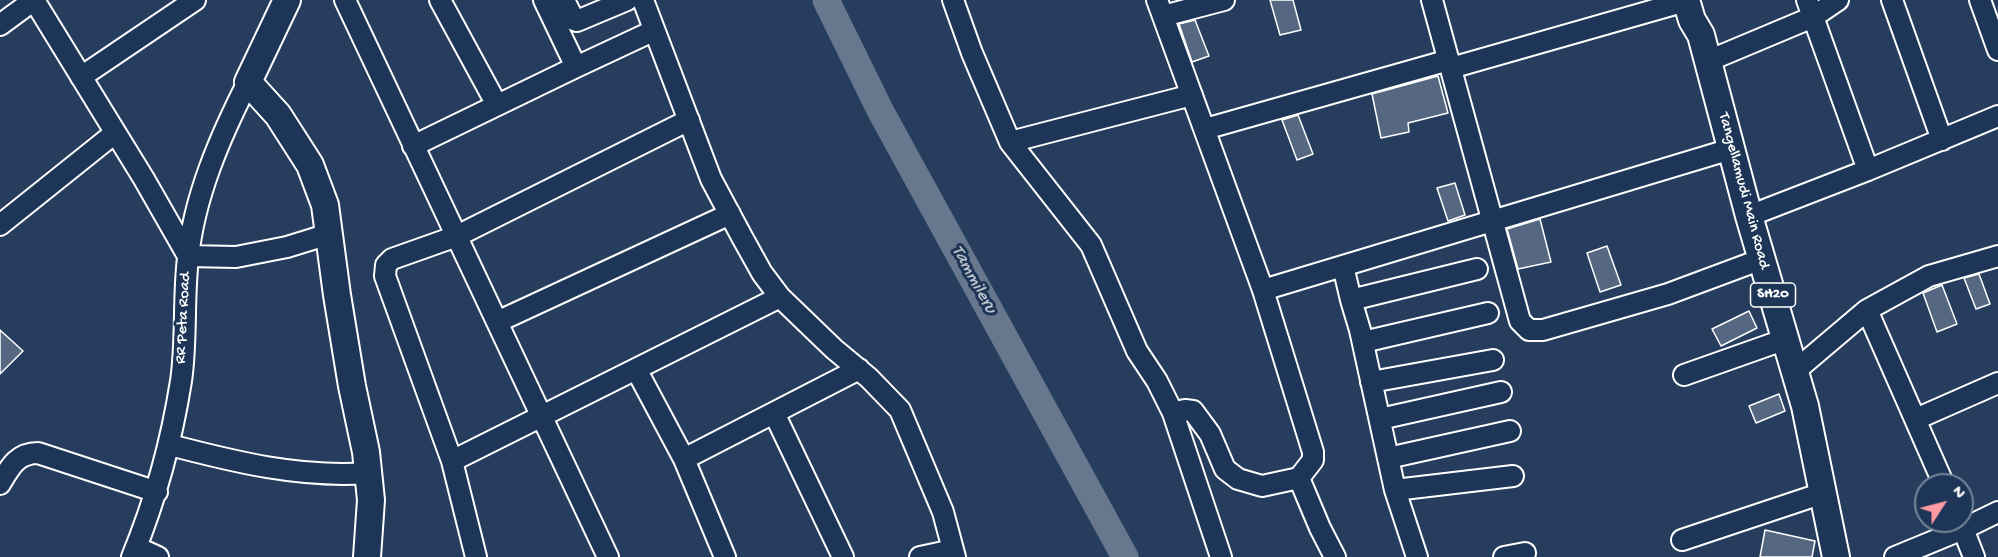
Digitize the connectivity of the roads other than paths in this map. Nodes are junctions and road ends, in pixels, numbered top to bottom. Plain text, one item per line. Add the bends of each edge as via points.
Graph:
1 (34, 0) edge
2 (195, 0) edge
3 (287, 0) edge
4 (345, 0) edge
5 (440, 0) edge
6 (544, 0) edge
7 (564, 0) edge
8 (627, 0) edge
9 (642, 0) edge
10 (953, 0) edge
11 (1224, 0) edge
12 (1432, 0) edge
13 (1686, 0) edge
14 (1838, 0) edge
15 (1892, 0) edge
16 (1980, 0) edge
17 (602, 5) edge
18 (1160, 8) edge
19 (1810, 9) edge
20 (0, 25) edge
21 (653, 32) junction
22 (1998, 50) edge
23 (1708, 61) junction
24 (1450, 64) junction
25 (576, 67) junction
26 (81, 77) junction
27 (248, 82) junction
28 (1192, 94) junction
29 (497, 105) junction
30 (1998, 116) edge
31 (689, 120) junction
32 (1205, 129) junction
33 (116, 133) junction
34 (1942, 140) junction
35 (1010, 142) junction
36 (413, 146) junction
37 (1731, 149) junction
38 (1868, 170) junction
39 (730, 214) junction
40 (1749, 216) junction
41 (1493, 220) junction
42 (0, 225) edge
43 (329, 234) junction
44 (456, 236) junction
45 (188, 256) junction
46 (1998, 256) edge
47 (1762, 259) junction
48 (1343, 266) junction
49 (1478, 269) dead end
50 (1263, 290) junction
51 (780, 297) junction
52 (1351, 300) junction
53 (1868, 310) junction
54 (1488, 313) dead end
55 (497, 322) junction
56 (1786, 339) junction
57 (1363, 342) junction
58 (1492, 360) dead end
59 (636, 369) junction
60 (859, 369) junction
61 (1795, 371) junction
62 (1684, 375) dead end
63 (1371, 382) junction
64 (1998, 383) edge
65 (1502, 392) dead end
66 (774, 413) junction
67 (1173, 413) junction
68 (542, 416) junction
69 (1916, 418) junction
70 (1380, 419) junction
71 (1510, 431) dead end
72 (170, 445) junction
73 (1388, 458) junction
74 (684, 459) junction
75 (452, 461) junction
76 (1939, 473) edge
77 (368, 474) junction
78 (1513, 476) dead end
79 (1299, 478) junction
80 (0, 484) edge
81 (1395, 489) junction
82 (157, 492) junction
83 (1823, 494) junction
84 (1998, 512) edge
85 (1974, 520) edge
86 (1944, 533) edge
87 (1964, 533) edge
88 (1682, 540) dead end
89 (134, 552) edge
90 (1525, 553) dead end
91 (954, 554) edge
92 (158, 557) edge
93 (367, 557) edge
94 (476, 557) edge
95 (608, 557) edge
96 (726, 557) edge
97 (843, 557) edge
98 (920, 557) edge
99 (1221, 557) edge
100 (1335, 557) edge
101 (1417, 557) edge
102 (1504, 557) edge
103 (1836, 557) edge
104 (1895, 557) edge
105 (1974, 557) edge

1 - 20 street
1 - 26 street
2 - 26 street
3 - 27 main road
4 - 36 street
5 - 29 street
6 - 25 street
7 - 17 street via 577,21
8 - 17 street
9 - 21 street
10 - 35 street
11 - 18 street
12 - 24 street
13 - 23 main road, Tangellamudi Main Road / SH20
13 - 24 street
14 - 19 street
15 - 34 street
16 - 22 street
18 - 28 street
19 - 23 street
19 - 38 street
21 - 25 street
21 - 31 street
23 - 37 main road, Tangellamudi Main Road / SH20
24 - 32 street
24 - 41 street
25 - 29 street
26 - 33 street
27 - 43 main road via 278,115 310,165 325,205
27 - 45 street, RR Peta Road via 207,176
28 - 32 street
28 - 35 street
29 - 36 street
30 - 34 street
31 - 39 street via 711,178
31 - 44 street
32 - 50 street
33 - 42 street
33 - 45 street
34 - 38 street
35 - 67 street via 1091,245 1137,351
36 - 44 street
37 - 40 main road, Tangellamudi Main Road / SH20
37 - 41 street
38 - 40 street
39 - 51 street via 762,273
39 - 55 street
40 - 47 main road, Tangellamudi Main Road / SH20
41 - 47 street via 1520,321 1529,330 1543,330 1668,294
41 - 48 street
43 - 45 street via 236,257
43 - 77 main road
44 - 55 street
44 - 75 street via 392,259 386,265 385,276
45 - 72 street, RR Peta Road via 181,379
46 - 53 street via 1929,276
47 - 56 main road, Tangellamudi Main Road / SH20
48 - 50 street
48 - 52 street
49 - 52 street
50 - 79 street via 1313,452 1313,460
51 - 59 street
51 - 60 street
52 - 57 street
53 - 61 street
53 - 69 street
54 - 57 street
55 - 68 street
56 - 61 main road, Tangellamudi Main Road / SH20
56 - 62 street
57 - 63 street
58 - 63 street
59 - 68 street
59 - 74 street
60 - 66 street
60 - 91 street via 900,410 943,512
61 - 83 main road, Tangellamudi Main Road / SH20
63 - 70 street
64 - 69 street
65 - 70 street
66 - 74 street
66 - 97 street
67 - 79 street via 1193,411 1210,434 1225,469 1238,478 1262,486
67 - 99 street
68 - 75 street
68 - 95 street
69 - 76 street
70 - 73 street
71 - 73 street
72 - 77 street via 276,470 338,476
72 - 82 street, RR Peta Road
73 - 81 street
74 - 96 street
75 - 94 street
77 - 93 main road via 371,500
78 - 81 street
79 - 100 street
80 - 82 street via 12,464 27,453 38,453
81 - 101 street
82 - 89 street, RR Peta Road
83 - 88 street
83 - 103 main road, Tangellamudi Main Road / SH20
84 - 85 street
86 - 104 street
87 - 105 street
89 - 92 street
90 - 102 street
91 - 98 street

